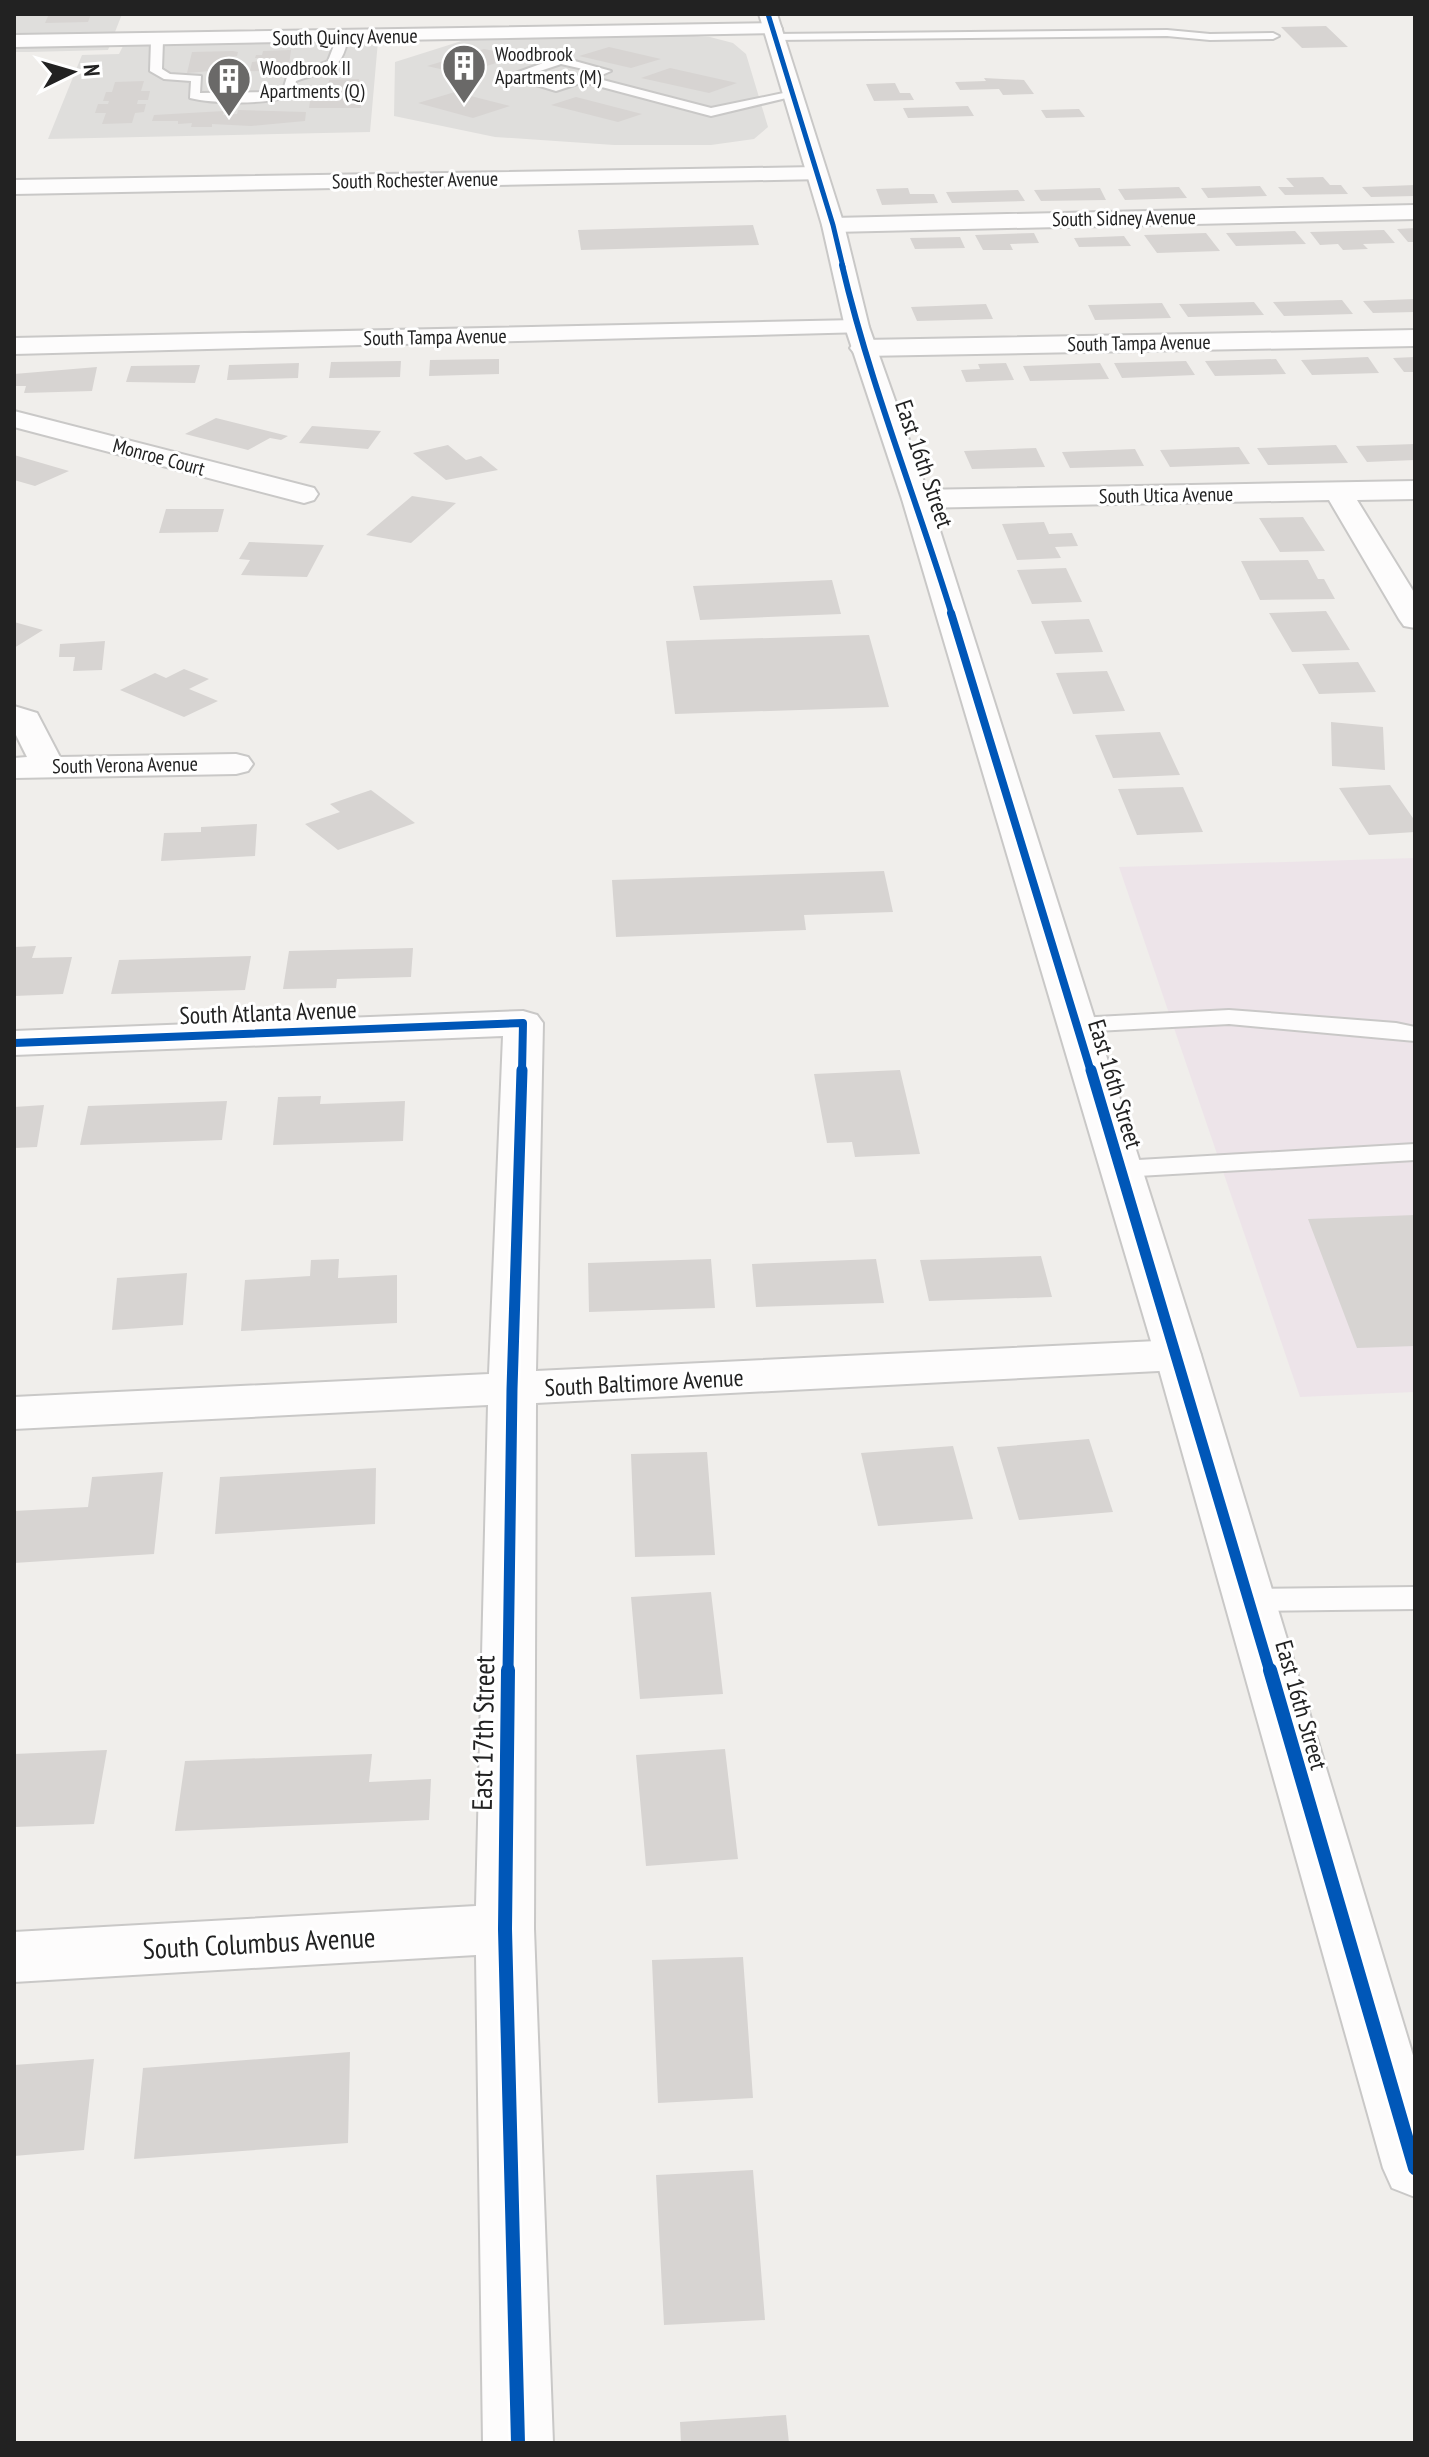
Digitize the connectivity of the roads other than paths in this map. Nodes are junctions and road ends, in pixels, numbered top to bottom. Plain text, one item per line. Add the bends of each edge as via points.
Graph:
1 (772, 27) edge
2 (1273, 36) dead end
3 (342, 37) junction
4 (14, 41) edge
5 (157, 41) junction
6 (583, 78) junction
7 (793, 95) junction
8 (816, 174) junction
9 (14, 187) edge
10 (1415, 212) edge
11 (833, 225) junction
12 (860, 338) junction
13 (1415, 338) edge
14 (14, 346) edge
15 (14, 419) edge
16 (1415, 490) edge
17 (1338, 492) junction
18 (304, 494) dead end
19 (916, 499) junction
20 (1415, 619) edge
21 (14, 716) edge
22 (236, 764) dead end
23 (48, 766) junction
24 (14, 768) edge
25 (523, 1023) joint
26 (1077, 1025) junction
27 (1415, 1034) edge
28 (14, 1043) edge
29 (1415, 1152) edge
30 (1121, 1169) junction
31 (1178, 1355) junction
32 (512, 1389) junction
33 (14, 1413) edge
34 (1415, 1598) edge
35 (1250, 1600) junction
36 (505, 1929) junction
37 (14, 1957) edge
38 (1415, 2168) edge
39 (518, 2443) edge

1 - 2 lane
1 - 3 street, South Quincy Avenue
1 - 7 street, East 16th Street
3 - 5 street, South Quincy Avenue
3 - 5 lane via 340,57 333,66 291,79 288,92 206,98 194,95 197,78 156,71
4 - 5 street, South Quincy Avenue
6 - 6 lane via 556,87 513,76 560,60 605,71
6 - 7 lane via 711,112
7 - 8 street, East 16th Street
8 - 9 street, South Rochester Avenue
8 - 11 street, East 16th Street
10 - 11 street, South Sidney Avenue
11 - 12 street, East 16th Street
12 - 13 street, South Tampa Avenue
12 - 14 street, South Tampa Avenue
12 - 19 street, East 16th Street
15 - 18 street, Monroe Court
16 - 17 street, South Utica Avenue
17 - 19 street, South Utica Avenue
17 - 20 street
19 - 26 street, East 16th Street
21 - 23 street via 25,720
22 - 23 street, South Verona Avenue
23 - 24 street, South Verona Avenue
25 - 28 street, South Atlanta Avenue
25 - 32 street, East 17th Street
26 - 27 lane via 1229,1017
26 - 30 street, East 16th Street
29 - 30 lane
30 - 31 street, East 16th Street
31 - 32 street, South Baltimore Avenue
31 - 35 street, East 16th Street
32 - 33 street, South Baltimore Avenue
32 - 36 street, East 17th Street
34 - 35 lane
35 - 38 street, East 16th Street
36 - 37 street, South Columbus Avenue
36 - 39 street, East 17th Street

